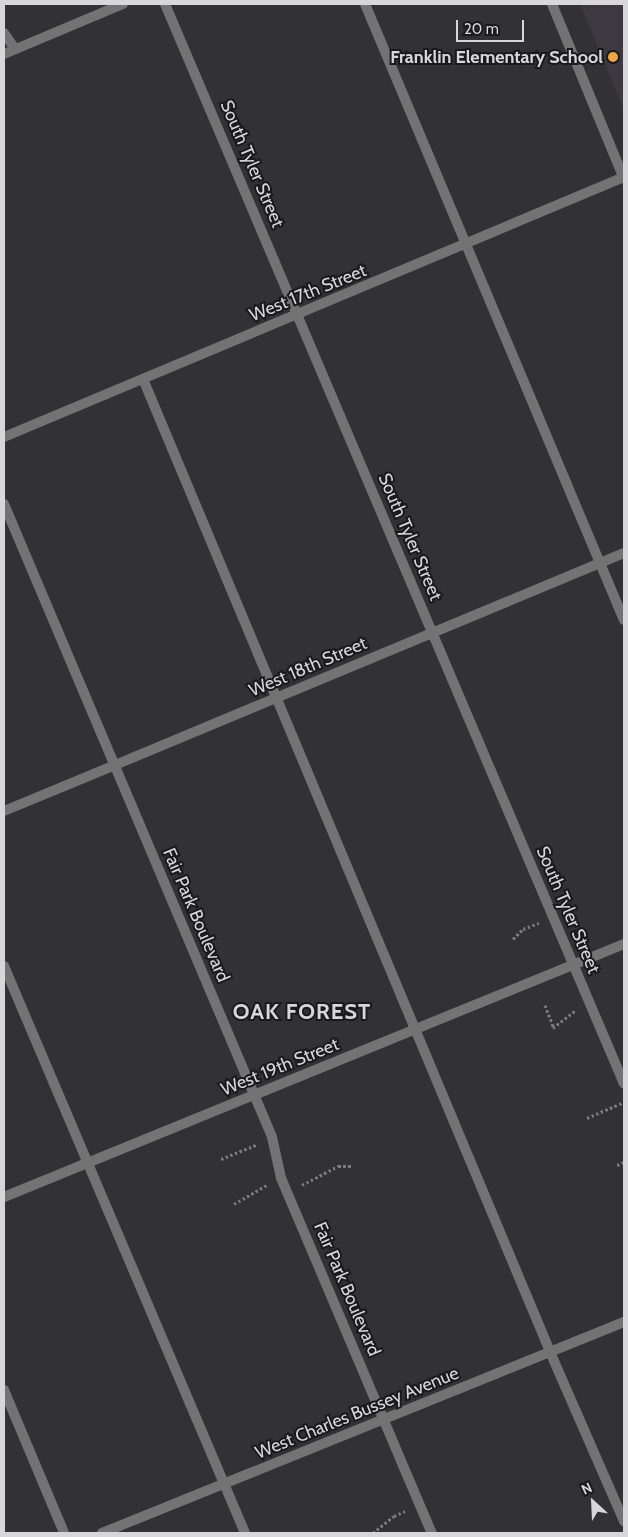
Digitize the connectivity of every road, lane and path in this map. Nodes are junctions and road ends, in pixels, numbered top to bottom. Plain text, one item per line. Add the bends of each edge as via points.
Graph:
1 (123, 4) edge
2 (165, 4) edge
3 (365, 4) edge
4 (552, 4) edge
5 (4, 33) edge
6 (15, 49) junction
7 (4, 54) edge
8 (624, 178) edge
9 (466, 246) junction
10 (298, 315) junction
11 (143, 379) junction
12 (4, 437) edge
13 (4, 504) edge
14 (624, 553) edge
15 (600, 563) junction
16 (624, 620) edge
17 (433, 632) junction
18 (276, 698) junction
19 (115, 765) junction
20 (4, 811) edge
21 (554, 917) junction
22 (513, 939) dead end
23 (624, 944) edge
24 (574, 964) junction
25 (4, 966) edge
26 (590, 1003) junction
27 (545, 1005) dead end
28 (415, 1029) junction
29 (624, 1084) edge
30 (254, 1095) junction
31 (624, 1102) edge
32 (587, 1118) dead end
33 (272, 1137) junction
34 (221, 1159) dead end
35 (88, 1162) junction
36 (624, 1162) edge
37 (617, 1165) dead end
38 (353, 1166) dead end
39 (281, 1178) junction
40 (287, 1191) junction
41 (4, 1197) edge
42 (234, 1204) dead end
43 (624, 1322) edge
44 (552, 1352) junction
45 (4, 1390) edge
46 (385, 1421) junction
47 (225, 1484) junction
48 (420, 1506) junction
49 (624, 1521) edge
50 (64, 1533) edge
51 (102, 1533) edge
52 (245, 1533) edge
53 (372, 1533) edge
54 (432, 1533) edge

1 - 6 street
2 - 10 street, South Tyler Street
3 - 9 street
4 - 8 street
5 - 6 street
6 - 7 street
8 - 9 street, West 17th Street
9 - 10 street, West 17th Street
9 - 15 street
10 - 11 street, West 17th Street
10 - 17 street, South Tyler Street
11 - 12 street, West 17th Street
11 - 18 street
13 - 19 street, Fair Park Boulevard
14 - 15 street, West 18th Street
15 - 16 street
15 - 17 street, West 18th Street
17 - 18 street, West 18th Street
17 - 21 street, South Tyler Street
18 - 19 street, West 18th Street
18 - 28 street
19 - 20 street, West 18th Street
19 - 30 street, Fair Park Boulevard
21 - 22 path via 523,929
21 - 24 street, South Tyler Street
23 - 24 street, West 19th Street
24 - 26 street, South Tyler Street
24 - 28 street, West 19th Street
25 - 35 street
26 - 27 path via 554,1028
26 - 29 street, South Tyler Street
28 - 30 street, West 19th Street
28 - 44 street
30 - 33 street, Fair Park Boulevard
30 - 35 street, West 19th Street
31 - 32 path
33 - 34 path
33 - 39 street, Fair Park Boulevard
35 - 41 street, West 19th Street
35 - 47 street
36 - 37 path
38 - 40 path via 338,1166
39 - 40 street, Fair Park Boulevard
39 - 42 path
40 - 46 street, Fair Park Boulevard
43 - 44 street, West Charles Bussey Avenue
44 - 46 street, West Charles Bussey Avenue
44 - 49 street
45 - 50 street
46 - 47 street, West Charles Bussey Avenue
46 - 48 street, Fair Park Boulevard
47 - 51 street, West Charles Bussey Avenue
47 - 52 street
48 - 53 path via 394,1516
48 - 54 street, Fair Park Boulevard

